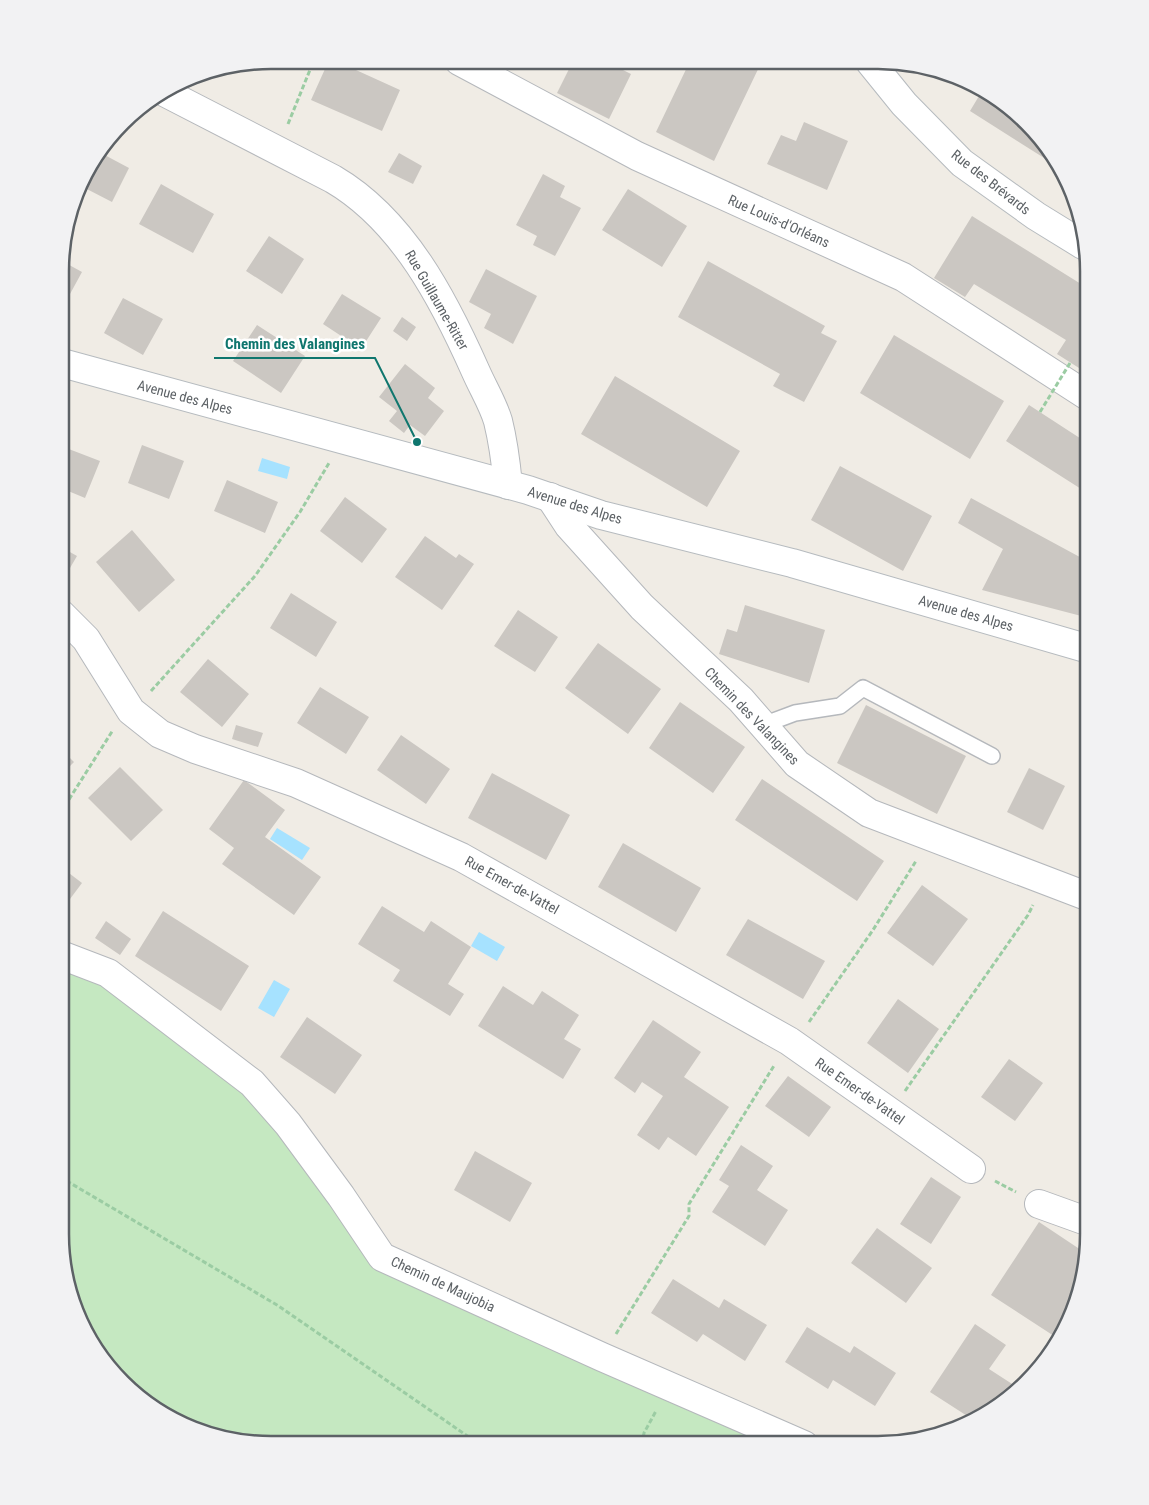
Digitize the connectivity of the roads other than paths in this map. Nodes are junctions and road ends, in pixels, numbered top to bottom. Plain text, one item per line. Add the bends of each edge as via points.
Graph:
1 (475, 69) edge
2 (876, 69) edge
3 (171, 96) edge
4 (1077, 237) edge
5 (69, 365) edge
6 (1080, 391) edge
7 (508, 485) junction
8 (550, 497) junction
9 (69, 622) edge
10 (1080, 646) edge
11 (763, 725) junction
12 (992, 756) dead end
13 (1080, 894) edge
14 (69, 958) edge
15 (971, 1169) road end
16 (1039, 1204) road end
17 (1080, 1219) edge
18 (783, 1436) edge

1 - 6 street, Rue Louis-d'Orléans via 637,156 903,277
2 - 4 street, Rue des Brévards via 904,104 962,162 1036,216
3 - 7 street, Rue Guillaume-Ritter via 352,190 375,211 412,254 459,334 498,420
5 - 7 street, Avenue des Alpes
7 - 8 street, Avenue des Alpes
8 - 10 street, Avenue des Alpes via 601,515 792,563
8 - 11 street, Chemin des Valangines via 569,526 642,607 741,700
9 - 15 street, Rue Emer-de-Vattel via 86,639 131,711 160,734 296,783 461,857 789,1041
11 - 12 lane via 795,714 840,706 863,688
11 - 13 street, Chemin des Valangines via 797,764 869,813
14 - 18 street, Chemin de Maujobia via 108,973 252,1083 288,1124 382,1257
16 - 17 street

